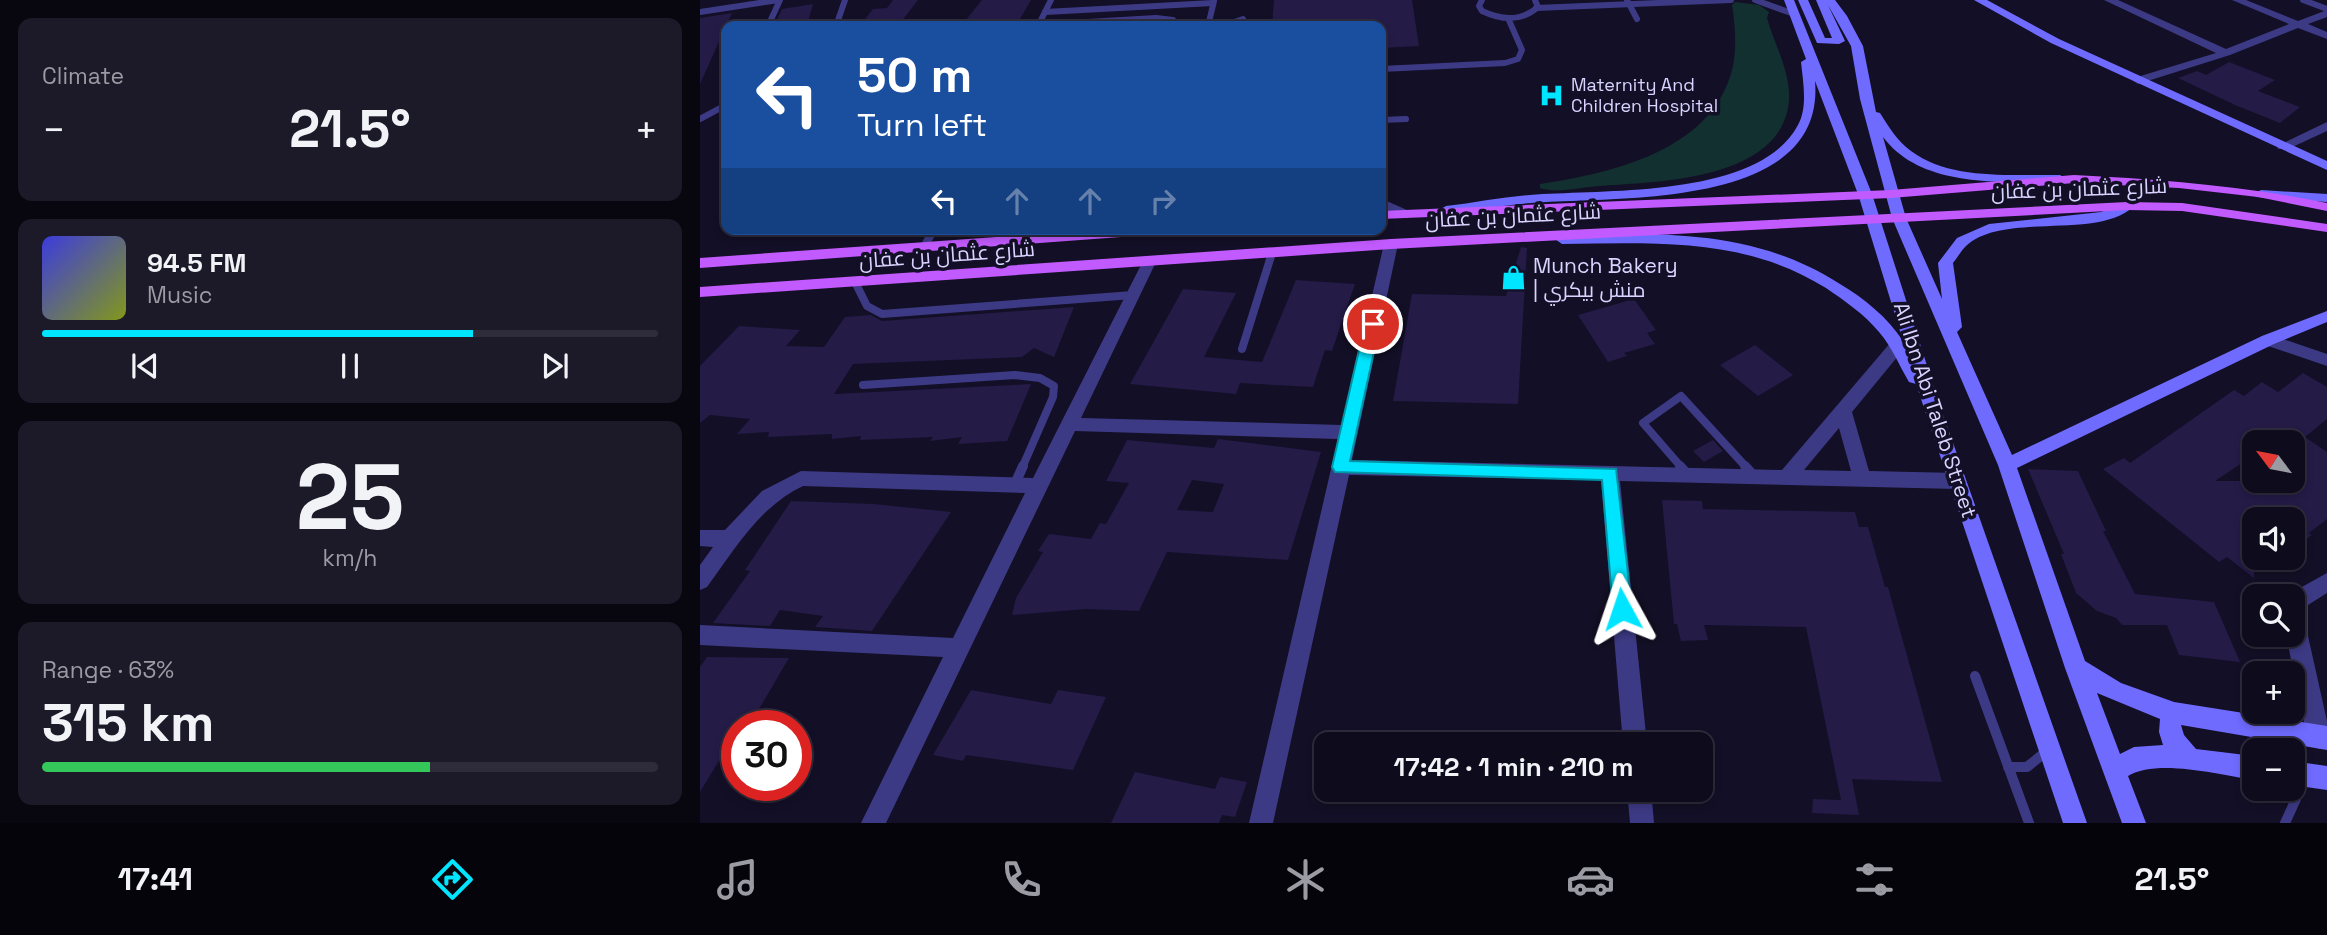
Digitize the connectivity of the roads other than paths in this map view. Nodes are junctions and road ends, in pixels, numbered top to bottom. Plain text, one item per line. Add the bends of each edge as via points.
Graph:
1 (779, 0) edge
2 (845, 0) edge
3 (1051, 0) edge
4 (1482, 0) edge
5 (1535, 0) edge
6 (1731, 0) edge
7 (1755, 0) edge
8 (1821, 0) edge
9 (1830, 0) edge
10 (1979, 0) edge
11 (2109, 0) edge
12 (2237, 0) edge
13 (2303, 0) edge
14 (1214, 2) edge
15 (1628, 2) edge
16 (1795, 5) edge
17 (1536, 9) junction
18 (2327, 11) edge
19 (700, 12) edge
20 (1045, 12) junction
21 (1508, 18) junction
22 (1243, 19) dead end
23 (1637, 19) dead end
24 (770, 21) edge
25 (838, 21) edge
26 (1040, 21) edge
27 (1104, 21) edge
28 (1173, 21) edge
29 (1209, 21) edge
30 (1237, 21) edge
31 (2297, 25) junction
32 (2327, 36) edge
33 (1804, 38) junction
34 (2226, 53) junction
35 (1386, 69) edge
36 (2138, 80) junction
37 (1866, 99) junction
38 (721, 108) edge
39 (2206, 112) junction
40 (1406, 118) dead end
41 (700, 119) edge
42 (1386, 120) edge
43 (2327, 126) edge
44 (2283, 146) junction
45 (2327, 166) edge
46 (2327, 176) edge
47 (2074, 179) junction
48 (1866, 194) junction
49 (1891, 194) junction
50 (2327, 203) edge
51 (1386, 205) edge
52 (2127, 205) junction
53 (1436, 212) junction
54 (1406, 214) junction
55 (1386, 215) edge
56 (1899, 218) junction
57 (1874, 219) junction
58 (2324, 228) edge
59 (931, 235) edge
60 (1087, 235) edge
61 (1391, 243) junction
62 (924, 247) junction
63 (1272, 253) junction
64 (1149, 262) junction
65 (700, 263) edge
66 (855, 282) junction
67 (700, 292) edge
68 (1133, 295) junction
69 (2327, 316) edge
70 (2268, 340) junction
71 (1897, 346) junction
72 (1242, 349) dead end
73 (2327, 360) edge
74 (1964, 368) junction
75 (863, 385) dead end
76 (1930, 403) junction
77 (1843, 411) junction
78 (1070, 424) junction
79 (1349, 432) junction
80 (2007, 465) junction
81 (1340, 467) junction
82 (1610, 474) junction
83 (1688, 475) junction
84 (1755, 477) junction
85 (1787, 477) junction
86 (1862, 479) junction
87 (1956, 481) junction
88 (1037, 486) junction
89 (1013, 487) junction
90 (700, 538) edge
91 (732, 539) junction
92 (700, 581) edge
93 (2327, 582) edge
94 (700, 635) edge
95 (959, 648) junction
96 (2076, 668) junction
97 (1975, 676) dead end
98 (2174, 713) junction
99 (1634, 732) edge
100 (2323, 737) edge
101 (2049, 748) junction
102 (2189, 759) junction
103 (2242, 766) edge
104 (2008, 767) junction
105 (2114, 771) junction
106 (2309, 775) edge
107 (1641, 802) edge
108 (873, 823) edge
109 (1261, 823) edge
110 (1643, 823) edge
111 (2029, 823) edge
112 (2075, 823) edge
113 (2134, 823) edge
114 (2285, 823) edge

1 - 19 lane
1 - 24 lane
2 - 25 lane
3 - 20 lane
4 - 21 lane via 1482,11
5 - 17 lane
6 - 15 lane
7 - 16 lane
8 - 16 street via 1839,41 1821,41
9 - 37 street via 1857,46
10 - 36 street
11 - 34 street
12 - 31 street
13 - 18 lane
14 - 20 lane
14 - 29 lane
15 - 17 lane
15 - 23 lane
16 - 33 street, Ali Ibn Abi Taleb Street
17 - 21 lane
18 - 31 street
20 - 26 lane
21 - 35 lane via 1521,50 1518,59
22 - 30 lane
27 - 28 lane
31 - 32 street
31 - 34 street
33 - 48 street, Ali Ibn Abi Taleb Street
33 - 53 street via 1811,95 1804,126 1784,152 1746,172 1703,186 1638,195 1529,199
34 - 36 street
36 - 39 street
37 - 47 street via 1882,127 1912,158 1986,176
37 - 49 street
38 - 41 lane
39 - 44 street
39 - 46 street
40 - 42 lane
43 - 44 street
44 - 45 street
47 - 49 main road, شارع عثمان بن عفان
47 - 50 main road, شارع عثمان بن عفان via 2179,184
48 - 49 main road, شارع عثمان بن عفان
48 - 53 main road, شارع عثمان بن عفان
48 - 57 street, Ali Ibn Abi Taleb Street
49 - 56 street
51 - 54 lane
52 - 56 main road, شارع عثمان بن عفان
52 - 58 main road, شارع عثمان بن عفان via 2182,207
52 - 74 street via 2104,216 1994,227 1962,242 1945,263
53 - 54 main road, شارع عثمان بن عفان
54 - 55 main road, شارع عثمان بن عفان
56 - 57 main road, شارع عثمان بن عفان
56 - 74 street
57 - 61 main road, شارع عثمان بن عفان
57 - 76 street, Ali Ibn Abi Taleb Street
59 - 62 lane
60 - 62 main road, شارع عثمان بن عفان
61 - 63 main road, شارع عثمان بن عفان
61 - 71 street via 1525,238 1731,243 1779,256 1820,275 1854,300
61 - 79 street
62 - 65 main road, شارع عثمان بن عفان
63 - 64 main road, شارع عثمان بن عفان
63 - 72 lane
64 - 66 main road, شارع عثمان بن عفان
64 - 68 street
66 - 67 main road, شارع عثمان بن عفان
66 - 68 lane via 864,305 882,314
68 - 78 street
69 - 70 street
70 - 73 street
70 - 80 street
71 - 76 street
71 - 77 street
74 - 80 street
75 - 89 lane via 1015,375 1046,380 1054,387 1053,397
76 - 87 street, Ali Ibn Abi Taleb Street
77 - 85 street
77 - 86 street
78 - 79 street
78 - 88 street
79 - 81 street
80 - 96 street
81 - 82 street
81 - 109 street
82 - 83 street
82 - 99 street
83 - 84 street
83 - 84 lane via 1643,423 1681,396
84 - 85 street
85 - 86 street
86 - 87 street
87 - 101 street, Ali Ibn Abi Taleb Street
88 - 89 street
88 - 95 street
89 - 91 street via 802,478 762,500
90 - 91 street
91 - 92 street
93 - 100 street via 2298,600 2297,636
94 - 95 street
95 - 108 street
96 - 98 street via 2115,692
96 - 105 street
97 - 104 lane
98 - 100 street
98 - 102 street via 2169,732
101 - 104 lane via 2026,767
101 - 112 street, Ali Ibn Abi Taleb Street
102 - 103 street
102 - 105 street via 2134,759
104 - 111 lane
105 - 113 street
106 - 114 lane
107 - 110 street

